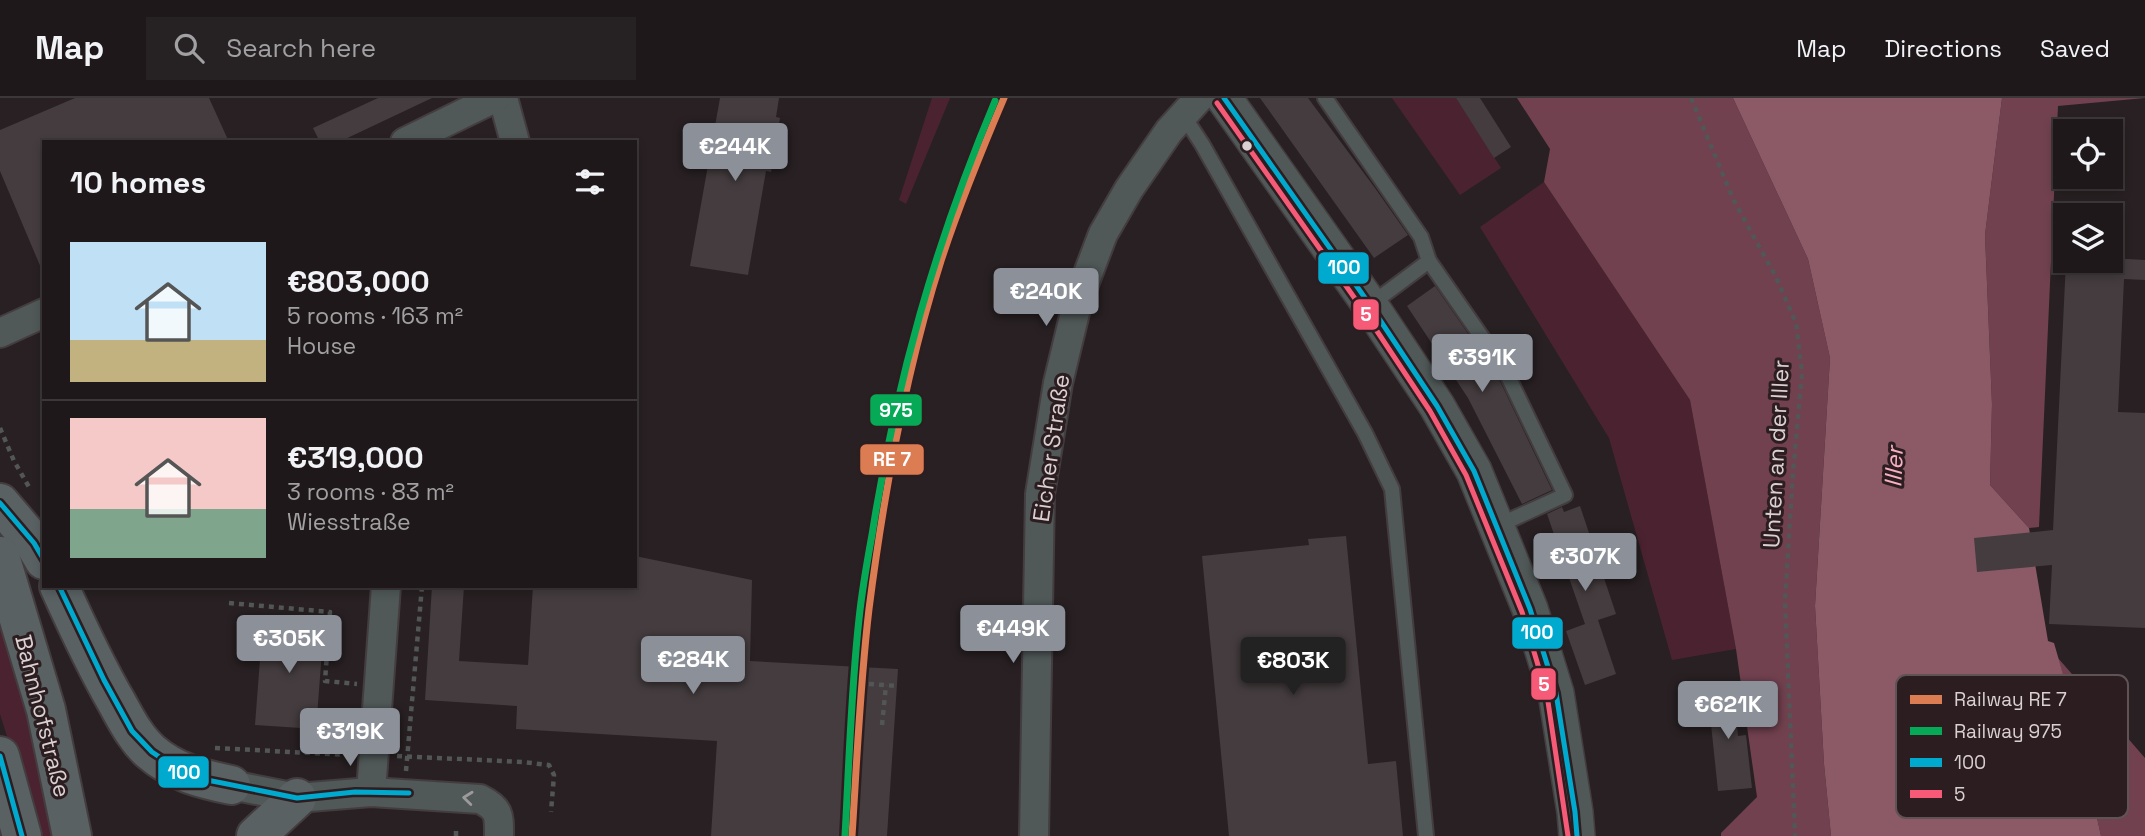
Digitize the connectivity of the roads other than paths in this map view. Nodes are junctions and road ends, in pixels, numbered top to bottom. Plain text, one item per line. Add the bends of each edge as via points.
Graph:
1 (495, 98) edge
2 (503, 98) edge
3 (1224, 98) edge
4 (1325, 98) edge
5 (1191, 106) edge
6 (409, 140) edge
7 (514, 140) edge
8 (1429, 261) junction
9 (1370, 305) junction
10 (42, 314) edge
11 (0, 333) edge
12 (16, 497) edge
13 (1497, 526) junction
14 (0, 556) edge
15 (42, 557) edge
16 (59, 588) edge
17 (386, 588) edge
18 (0, 756) edge
19 (231, 785) joint
20 (371, 792) junction
21 (297, 798) junction
22 (22, 836) edge
23 (72, 836) edge
24 (256, 836) edge
25 (499, 836) edge
26 (1034, 836) edge
27 (1426, 836) edge
28 (1577, 836) edge

1 - 6 street
2 - 7 street
3 - 9 street
4 - 8 lane via 1421,237
5 - 26 street, Eicher Straße via 1129,189 1103,234 1078,300 1058,383 1040,494
5 - 27 lane via 1202,144 1392,489
8 - 9 lane
8 - 13 lane via 1506,372 1565,495
9 - 13 street via 1437,406 1474,471
10 - 11 street
12 - 15 main road
13 - 28 street via 1556,693
14 - 23 main road, Bahnhofstraße via 46,710
16 - 19 main road via 132,731 179,770
17 - 20 street
18 - 22 main road
19 - 21 street
20 - 21 street
25 -> 20 street via 499,816 480,799
21 - 24 main road

